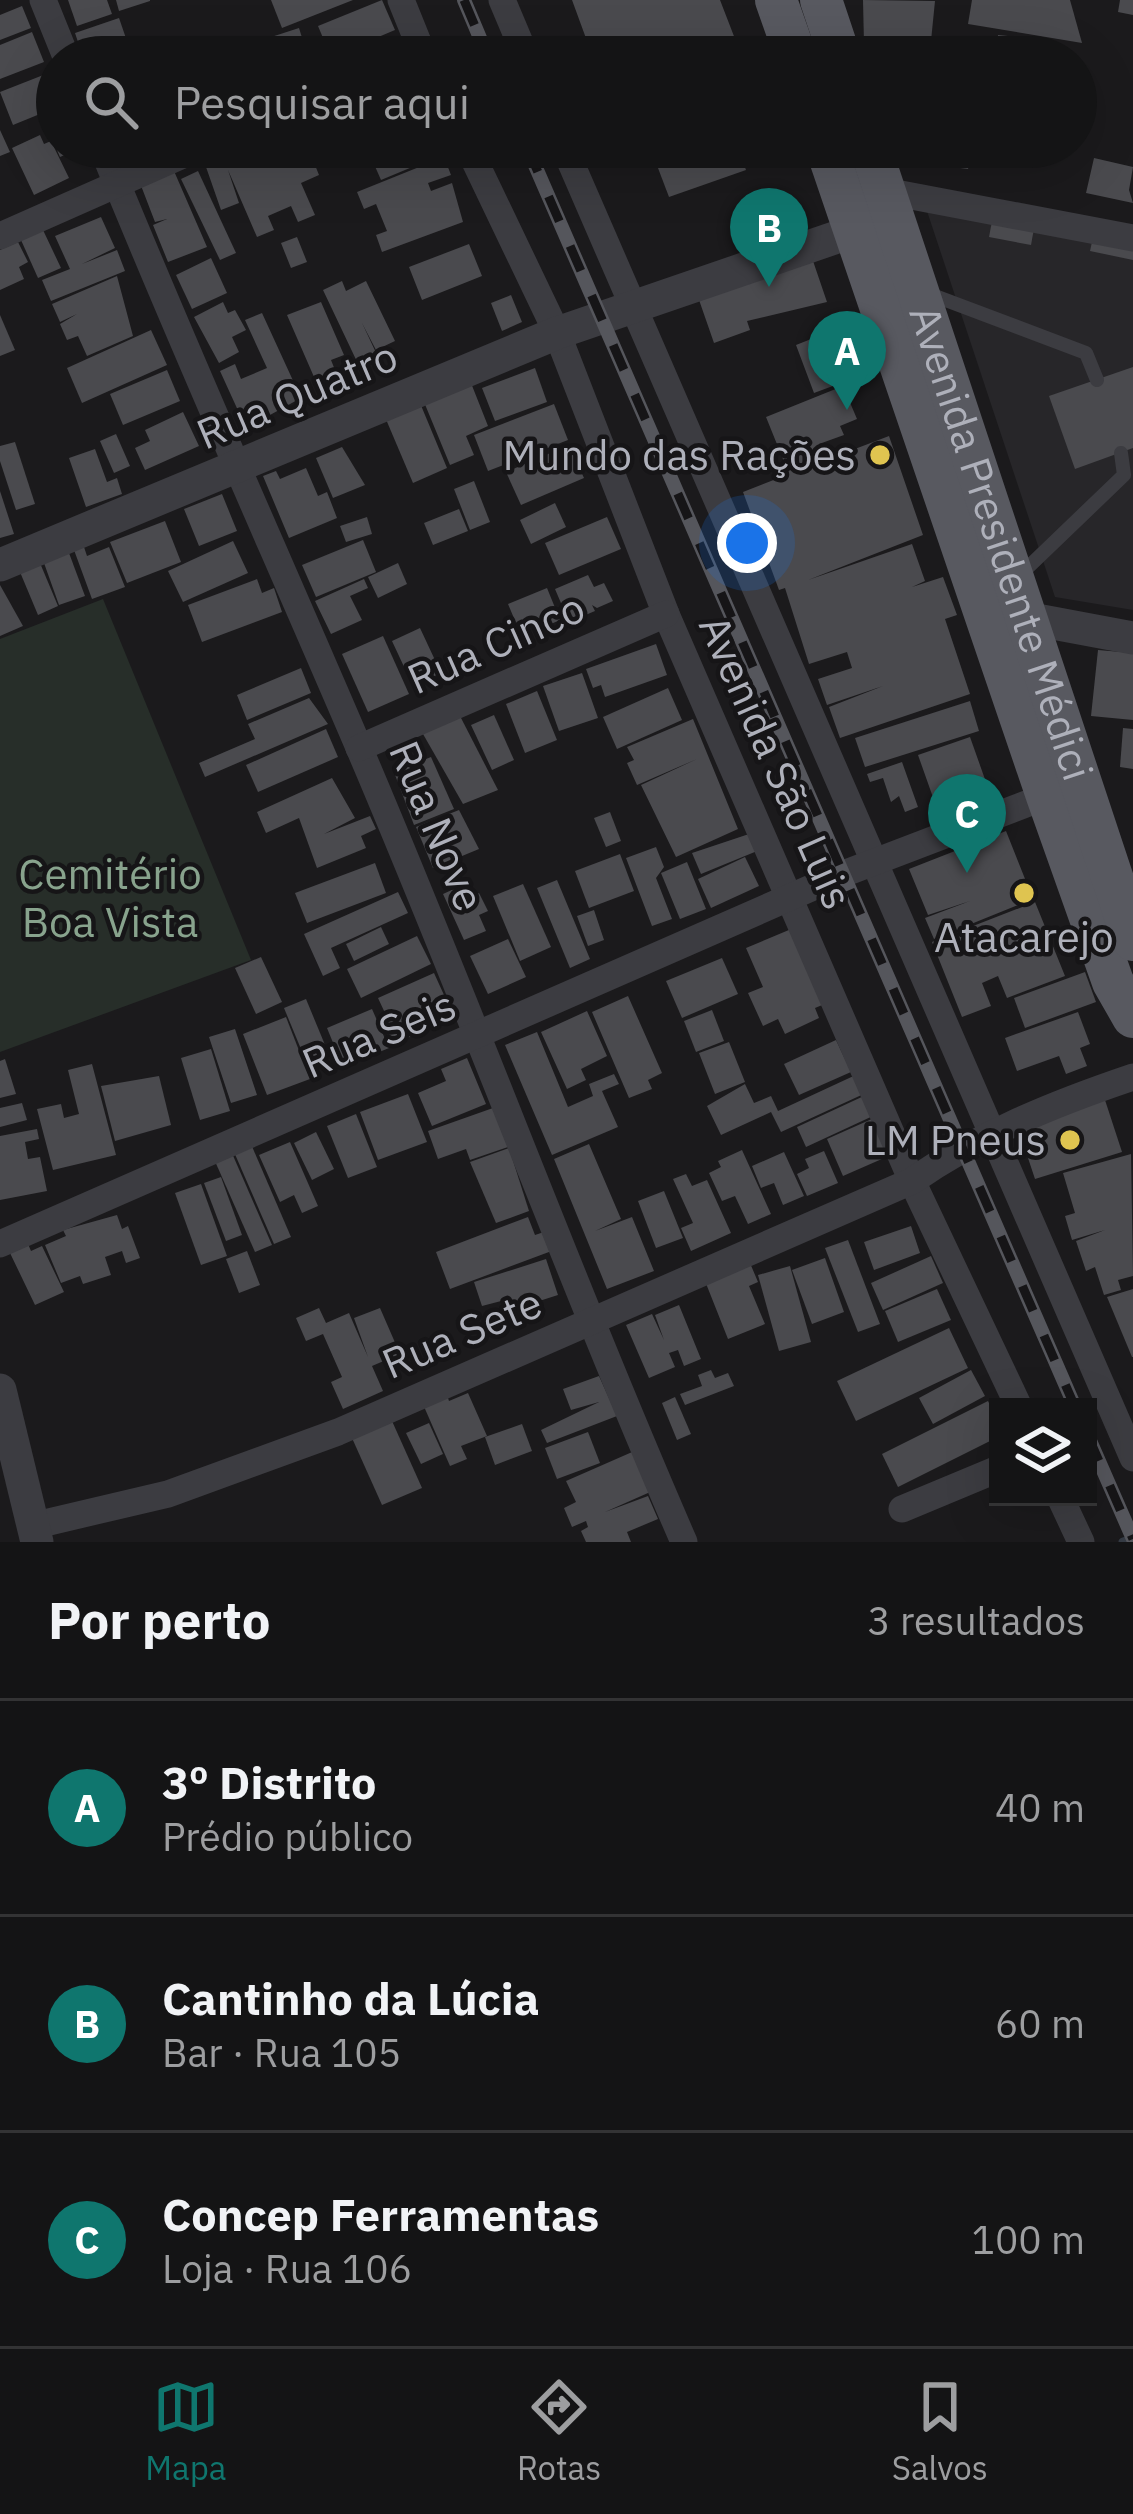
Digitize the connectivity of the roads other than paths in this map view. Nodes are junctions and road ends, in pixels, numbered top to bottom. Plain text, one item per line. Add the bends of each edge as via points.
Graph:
1 (43, 0) edge
2 (400, 0) edge
3 (502, 0) edge
4 (776, 0) edge
5 (821, 0) edge
6 (58, 36) edge
7 (414, 36) edge
8 (517, 36) edge
9 (789, 36) edge
10 (833, 36) edge
11 (111, 168) edge
12 (151, 168) edge
13 (478, 168) edge
14 (572, 168) edge
15 (842, 168) edge
16 (872, 168) edge
17 (117, 182) junction
18 (877, 213) junction
19 (0, 236) edge
20 (1133, 238) edge
21 (917, 290) junction
22 (629, 305) junction
23 (557, 333) junction
24 (1097, 380) dead end
25 (1121, 453) dead end
26 (236, 471) junction
27 (0, 566) edge
28 (1010, 610) junction
29 (666, 614) junction
30 (1133, 638) edge
31 (359, 748) junction
32 (1047, 796) junction
33 (875, 864) junction
34 (791, 899) junction
35 (1133, 940) edge
36 (1133, 1017) edge
37 (478, 1037) junction
38 (1133, 1077) edge
39 (989, 1132) junction
40 (912, 1181) junction
41 (0, 1244) edge
42 (591, 1325) junction
43 (0, 1390) edge
44 (1015, 1398) edge
45 (1133, 1458) edge
46 (989, 1473) edge
47 (1064, 1506) edge
48 (902, 1509) dead end
49 (34, 1534) edge
50 (684, 1542) edge
51 (1081, 1542) edge

1 - 6 street
2 - 7 street
3 - 8 street
4 - 9 main road
5 - 10 main road
11 - 17 street, Rua Nove
12 - 17 street
13 - 23 street, Avenida São Luis
14 - 22 street, Avenida São Luis
15 - 18 main road, Avenida Presidente Médici
16 - 18 main road, Avenida Presidente Médici
17 - 19 street
17 - 26 street, Rua Nove
18 - 20 street
18 - 21 main road, Avenida Presidente Médici
18 - 22 street, Rua Quatro
18 - 28 main road, Avenida Presidente Médici
21 - 24 lane via 1086,352
21 - 28 main road, Avenida Presidente Médici
22 - 23 street, Rua Quatro
22 - 33 street, Avenida São Luis
23 - 26 street, Rua Quatro
23 - 29 street, Avenida São Luis
25 - 28 lane via 1124,475
26 - 27 street, Rua Quatro
26 - 31 street, Rua Nove
28 - 30 street
28 - 32 main road, Avenida Presidente Médici
28 - 35 main road, Avenida Presidente Médici
29 - 31 street, Rua Cinco
29 - 34 street, Avenida São Luis
31 - 37 street, Rua Nove
32 - 33 street, Rua Seis
32 - 36 main road, Avenida Presidente Médici
33 - 34 street, Rua Seis
33 - 39 street, Avenida São Luis
34 - 37 street, Rua Seis
34 - 40 street, Avenida São Luis
37 - 41 street, Rua Seis
37 - 42 street, Rua Nove
38 - 39 street, Rua Sete
39 - 40 street, Rua Sete
39 - 45 street, Avenida São Luis
40 - 42 street, Rua Sete
40 - 44 street, Avenida São Luis
42 - 49 street, Rua Sete via 338,1432
42 - 50 street, Rua Nove
43 - 49 street
46 - 48 street
47 - 51 street

